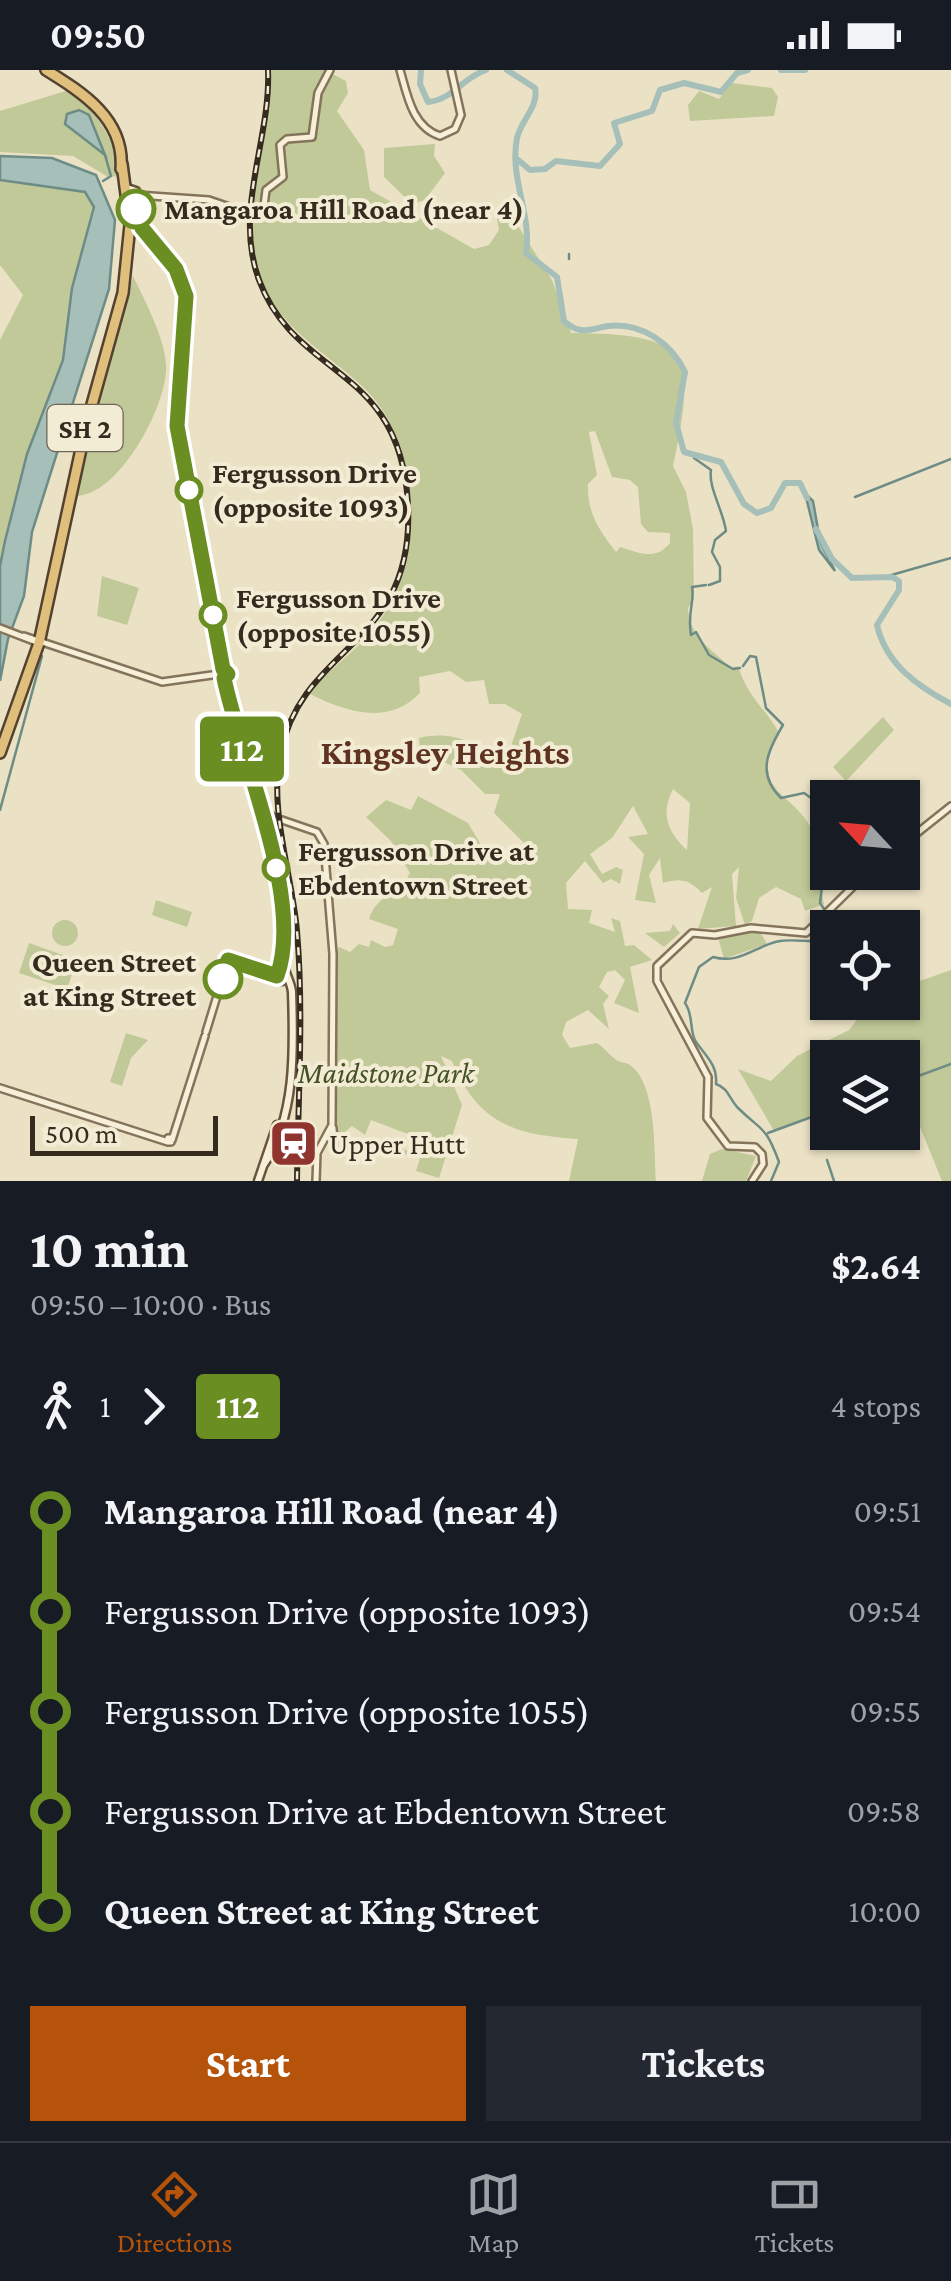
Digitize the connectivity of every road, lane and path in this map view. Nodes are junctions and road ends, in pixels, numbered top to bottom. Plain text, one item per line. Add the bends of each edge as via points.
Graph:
1 (46, 70) edge
2 (330, 70) edge
3 (400, 70) edge
4 (451, 70) edge
5 (130, 189) junction
6 (0, 628) edge
7 (34, 640) junction
8 (222, 674) junction
9 (0, 753) edge
10 (951, 806) edge
11 (273, 819) junction
12 (920, 831) edge
13 (266, 832) junction
14 (336, 883) dead end
15 (328, 889) junction
16 (849, 890) edge
17 (282, 976) junction
18 (282, 1028) dead end
19 (290, 1039) junction
20 (0, 1088) edge
21 (258, 1181) edge
22 (316, 1181) edge
23 (752, 1181) edge

1 - 5 highway, SH 2 via 100,110 113,129
2 - 5 street via 318,90 312,137 279,146 283,177 266,190 262,215
3 - 4 street via 410,104 432,134 446,135 460,115
5 - 7 highway, SH 2 via 123,293
5 - 8 main road via 134,216 176,269 186,296 177,426
6 - 7 street
7 - 8 street via 162,682
7 - 9 highway, SH 2
8 - 11 main road via 258,805
10 - 12 street
11 - 13 main road
11 - 13 main road
11 - 15 street via 323,838
13 - 17 main road via 277,869
14 - 15 street
15 - 22 street via 332,1125 329,1145 318,1151
16 - 23 street via 802,934 751,928 692,932 657,966 657,981 708,1077 709,1122 726,1145 755,1147 762,1154
17 - 19 main road via 291,994
17 - 20 street via 228,960 169,1140
18 - 19 main road
19 - 21 main road via 291,1075

